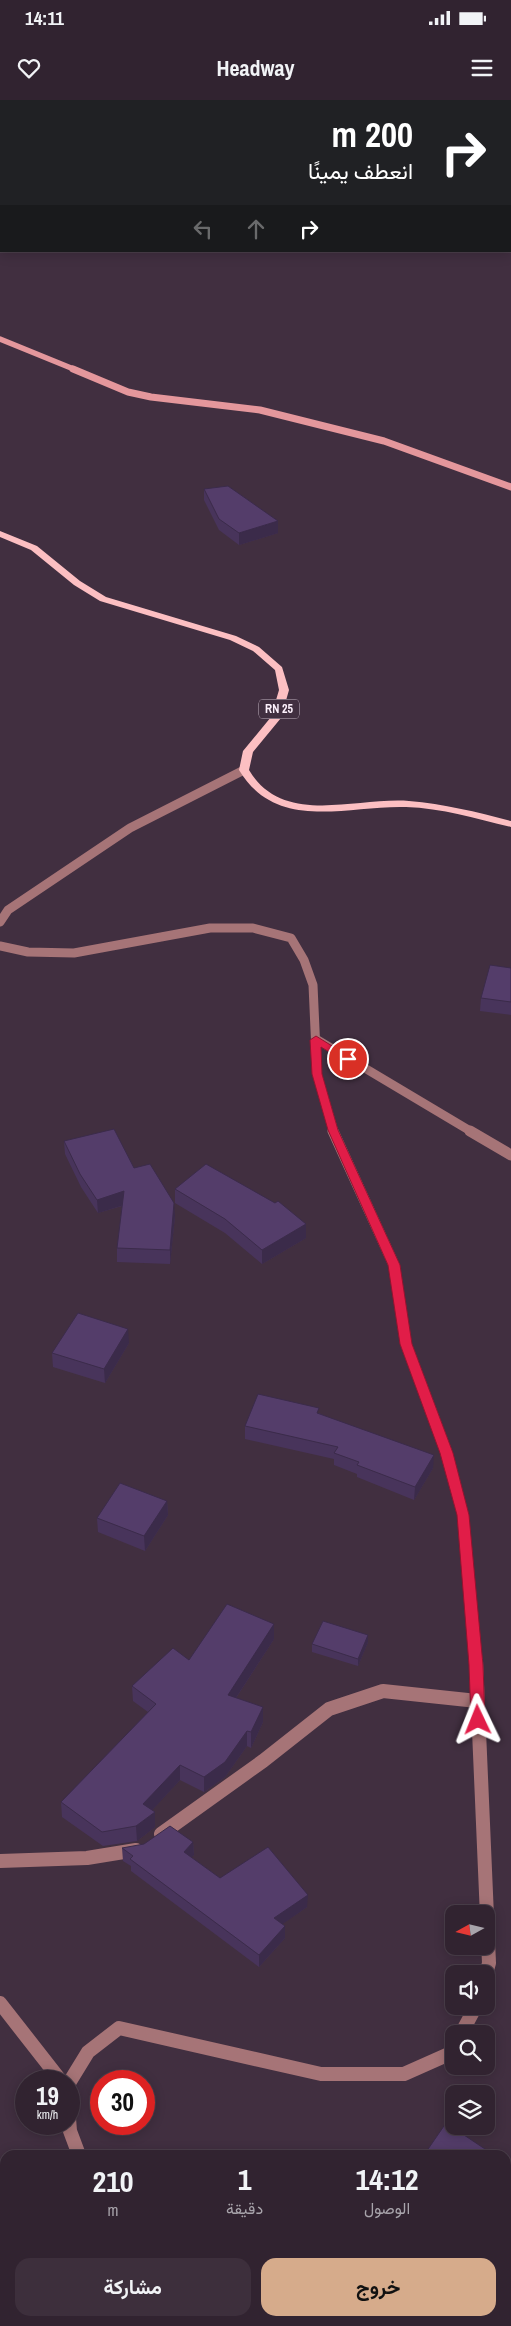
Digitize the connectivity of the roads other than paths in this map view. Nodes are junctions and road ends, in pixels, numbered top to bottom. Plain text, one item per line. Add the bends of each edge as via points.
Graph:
1 (0, 339) edge
2 (511, 487) edge
3 (0, 534) edge
4 (244, 770) junction
5 (511, 824) edge
6 (0, 922) edge
7 (0, 946) edge
8 (316, 1040) junction
9 (511, 1155) edge
10 (477, 1701) junction
11 (0, 1861) edge
12 (488, 1965) edge
13 (0, 2003) edge
14 (445, 2056) edge
15 (52, 2070) edge
16 (77, 2070) edge
17 (72, 2135) edge
18 (77, 2150) edge

1 - 2 main road via 128,392 260,410 384,441
3 - 4 main road, RN 25 via 34,548 76,583 102,599 233,638 256,649 278,670 284,690 276,718 248,751
4 - 5 main road via 253,785 270,798 292,805 327,808 405,804 443,807
4 - 6 street via 130,828 8,910
7 - 8 street via 28,952 74,953 210,928 253,928 291,938 313,985
8 - 9 street
8 - 10 street via 317,1074 333,1130 394,1265 406,1344 447,1453 463,1515
10 - 11 street via 383,1691 329,1709 140,1849 87,1858
10 - 12 street
13 - 15 street
14 - 16 street via 404,2074 321,2074 119,2028 88,2052
17 - 18 street

